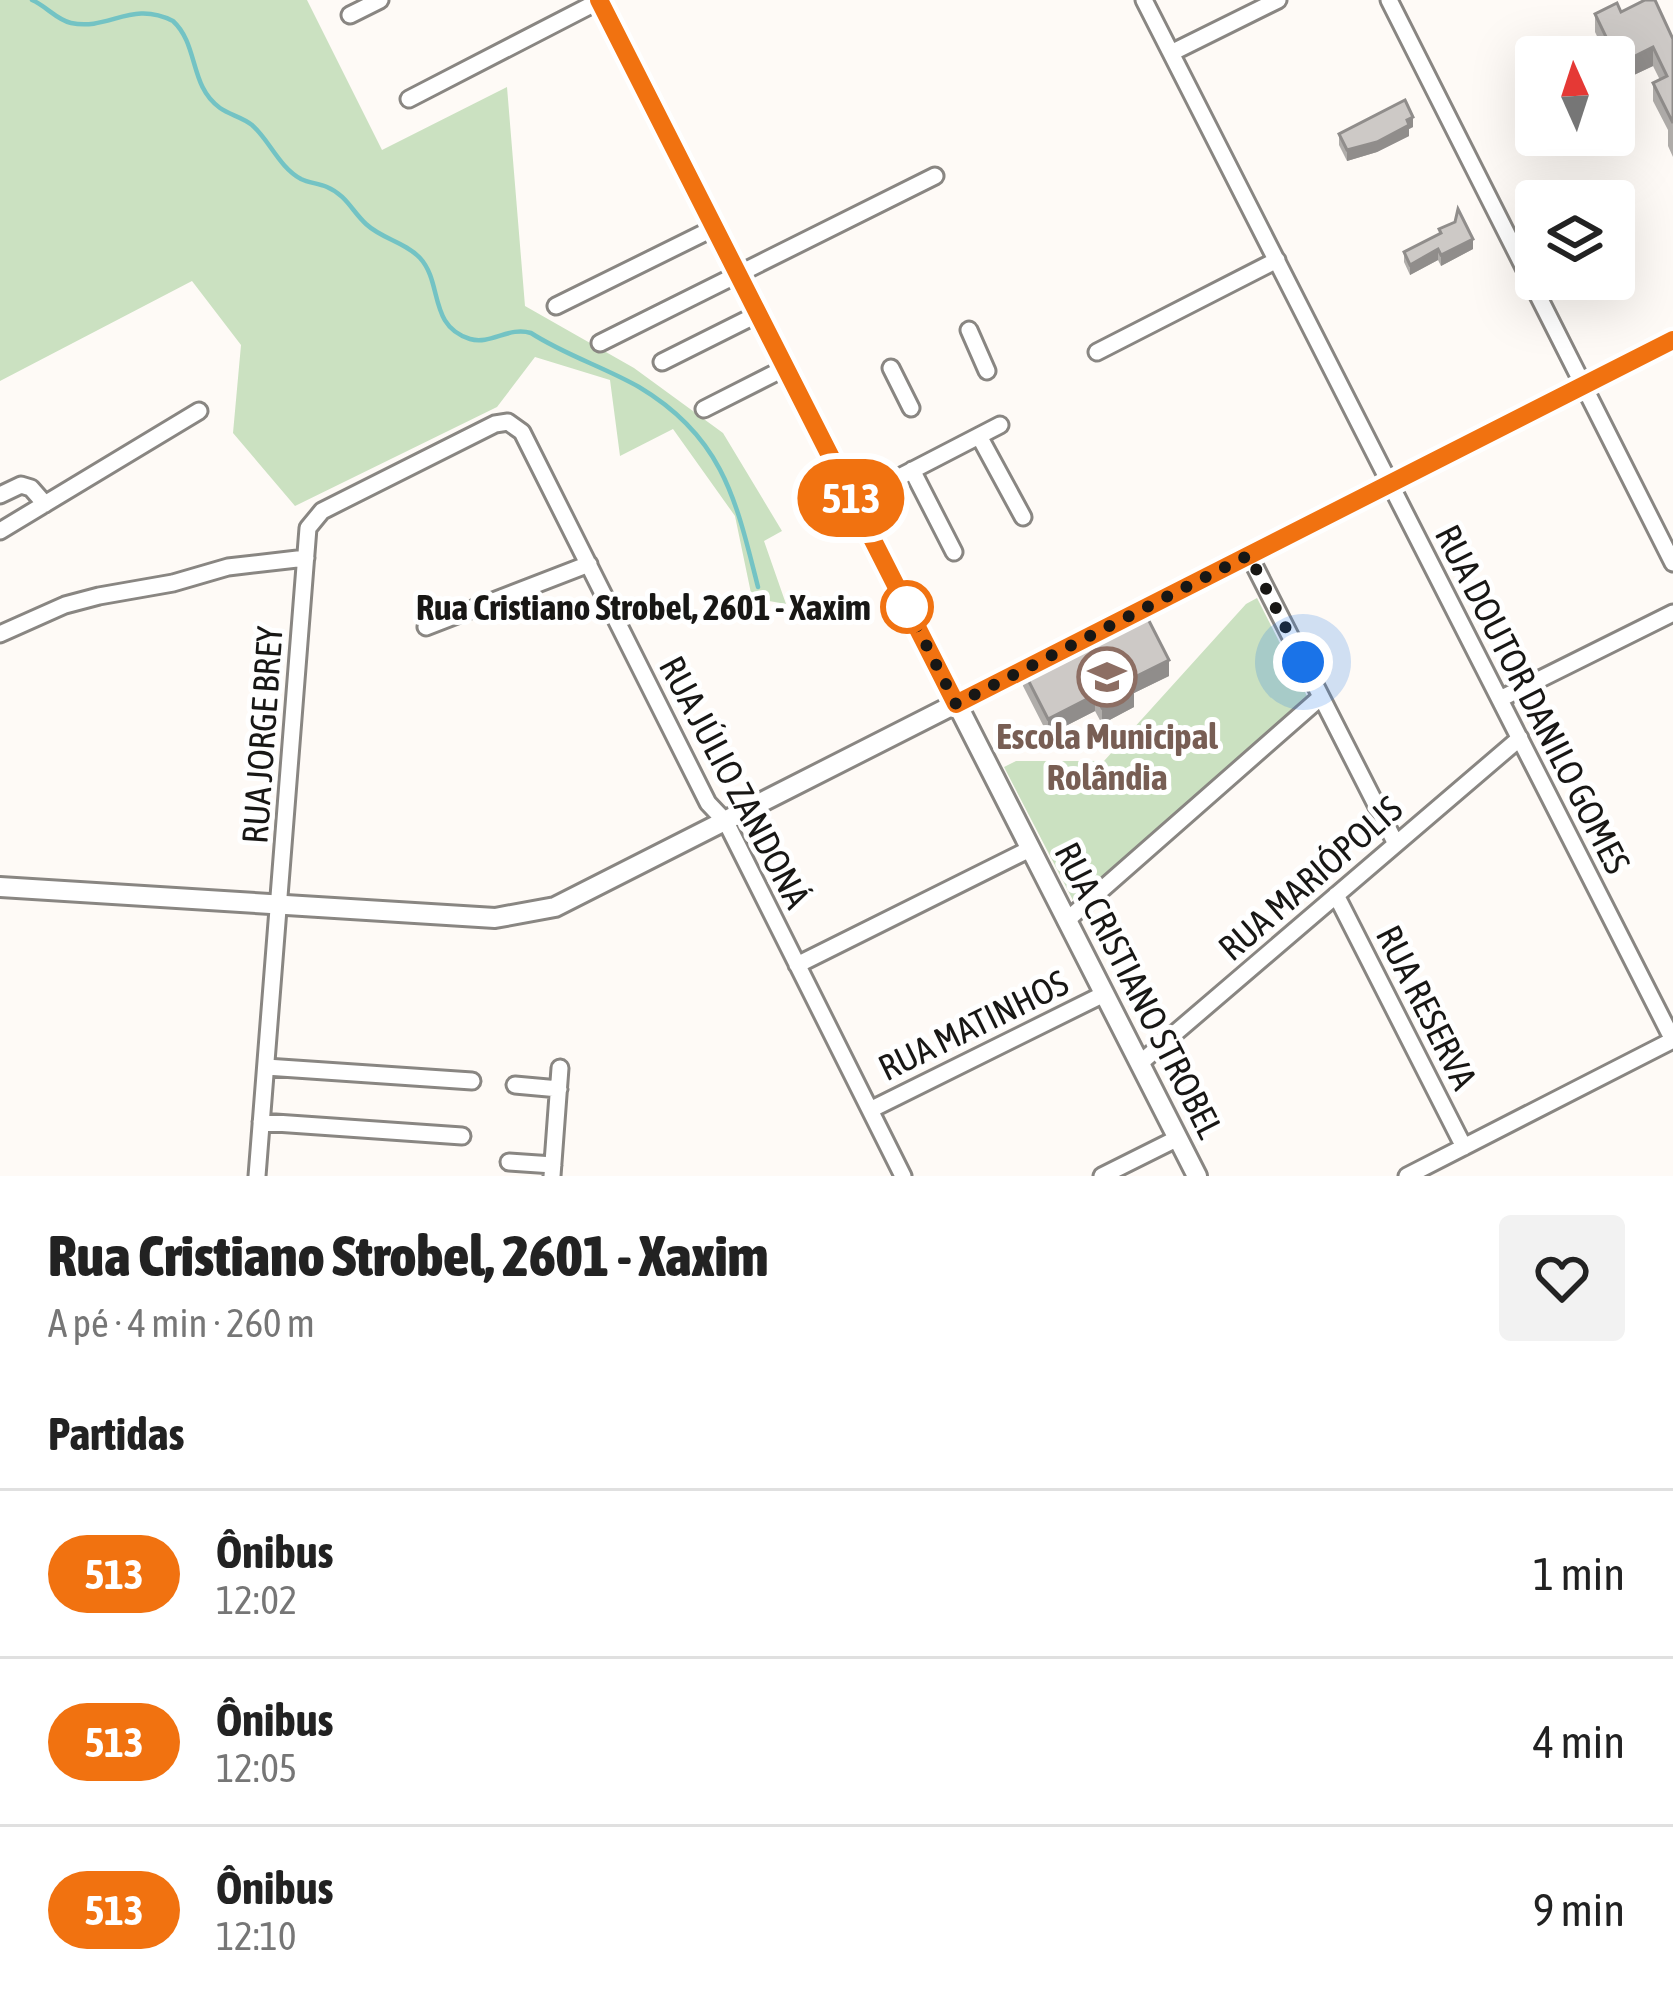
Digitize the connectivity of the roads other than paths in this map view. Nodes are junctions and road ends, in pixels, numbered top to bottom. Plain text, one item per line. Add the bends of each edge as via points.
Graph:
1 (380, 0) edge
2 (599, 0) edge
3 (1144, 0) edge
4 (1278, 0) edge
5 (1389, 0) edge
6 (350, 15) dead end
7 (1171, 53) junction
8 (409, 99) dead end
9 (935, 176) dead end
10 (714, 228) junction
11 (1277, 260) junction
12 (737, 272) junction
13 (556, 307) dead end
14 (758, 314) junction
15 (969, 330) dead end
16 (1673, 340) edge
17 (600, 343) dead end
18 (1097, 352) dead end
19 (662, 362) dead end
20 (785, 368) junction
21 (891, 368) dead end
22 (987, 371) dead end
23 (1583, 385) junction
24 (911, 408) dead end
25 (704, 409) dead end
26 (199, 411) dead end
27 (508, 422) joint
28 (1000, 425) dead end
29 (979, 436) junction
30 (912, 470) junction
31 (1390, 484) junction
32 (0, 495) edge
33 (853, 501) junction
34 (45, 504) junction
35 (1023, 517) dead end
36 (0, 531) edge
37 (954, 552) dead end
38 (1249, 555) junction
39 (306, 558) junction
40 (1673, 563) edge
41 (589, 564) junction
42 (1673, 613) edge
43 (426, 627) dead end
44 (0, 634) edge
45 (1322, 698) junction
46 (1500, 699) junction
47 (956, 704) junction
48 (1520, 738) junction
49 (726, 822) junction
50 (1396, 844) junction
51 (1030, 849) junction
52 (0, 887) edge
53 (1336, 895) junction
54 (278, 905) junction
55 (1066, 921) junction
56 (797, 964) junction
57 (1104, 994) junction
58 (1673, 1040) edge
59 (1139, 1064) junction
60 (266, 1067) junction
61 (560, 1068) dead end
62 (472, 1081) dead end
63 (515, 1085) dead end
64 (559, 1088) junction
65 (869, 1110) junction
66 (261, 1122) junction
67 (462, 1136) dead end
68 (1178, 1138) junction
69 (1464, 1147) junction
70 (508, 1162) dead end
71 (552, 1170) edge
72 (257, 1176) edge
73 (902, 1176) edge
74 (1102, 1176) edge
75 (1197, 1176) edge
76 (1407, 1176) edge

1 - 6 street
2 - 8 street
2 - 10 main road, RUA CRISTIANO STROBEL
3 - 7 street, RUA DOUTOR DANILO GOMES
4 - 7 street
5 - 23 street
7 - 11 street, RUA DOUTOR DANILO GOMES
9 - 12 street
10 - 12 main road, RUA CRISTIANO STROBEL
10 - 13 street
11 - 18 street
11 - 31 street, RUA DOUTOR DANILO GOMES
12 - 14 main road, RUA CRISTIANO STROBEL
12 - 17 street
14 - 19 street
14 - 20 main road, RUA CRISTIANO STROBEL
15 - 22 street
16 - 23 main road
20 - 25 street
20 - 33 main road, RUA CRISTIANO STROBEL
21 - 24 street
23 - 31 main road
23 - 40 street
26 - 34 street
27 - 39 street, RUA JORGE BREY via 316,515
27 - 41 street, RUA JÚLIO ZANDONÁ via 522,432
28 - 29 street
29 - 30 street
29 - 35 street
30 - 33 street
30 - 37 street
31 - 38 main road
31 - 46 street, RUA DOUTOR DANILO GOMES
32 - 34 street via 21,485
33 - 47 main road, RUA CRISTIANO STROBEL
34 - 36 street
38 - 45 street
38 - 47 main road
39 - 44 street via 99,596
39 - 54 street, RUA JORGE BREY
41 - 43 street
41 - 49 street, RUA JÚLIO ZANDONÁ via 708,803
42 - 46 street
45 - 50 street
45 - 55 street
46 - 48 street, RUA DOUTOR DANILO GOMES
47 - 49 main road
47 - 51 main road, RUA CRISTIANO STROBEL
48 - 50 street, RUA MARIÓPOLIS
48 - 58 street, RUA DOUTOR DANILO GOMES
49 - 54 main road via 536,913 495,918
49 - 56 street, RUA JÚLIO ZANDONÁ
50 - 53 street, RUA MARIÓPOLIS
51 - 55 main road, RUA CRISTIANO STROBEL
51 - 56 street
52 - 54 main road
53 - 59 street, RUA MARIÓPOLIS
53 - 69 street, RUA RESERVA
54 - 60 street, RUA JORGE BREY
55 - 57 main road, RUA CRISTIANO STROBEL
56 - 65 street, RUA JÚLIO ZANDONÁ
57 - 59 main road, RUA CRISTIANO STROBEL
57 - 65 street, RUA MATINHOS
58 - 69 street
59 - 68 main road, RUA CRISTIANO STROBEL
60 - 62 street
60 - 66 street, RUA JORGE BREY
61 - 64 street
63 - 64 street
64 - 71 street
65 - 73 street, RUA JÚLIO ZANDONÁ
66 - 67 street
66 - 72 street, RUA JORGE BREY
68 - 74 street
68 - 75 main road, RUA CRISTIANO STROBEL
69 - 76 street
70 - 71 street

